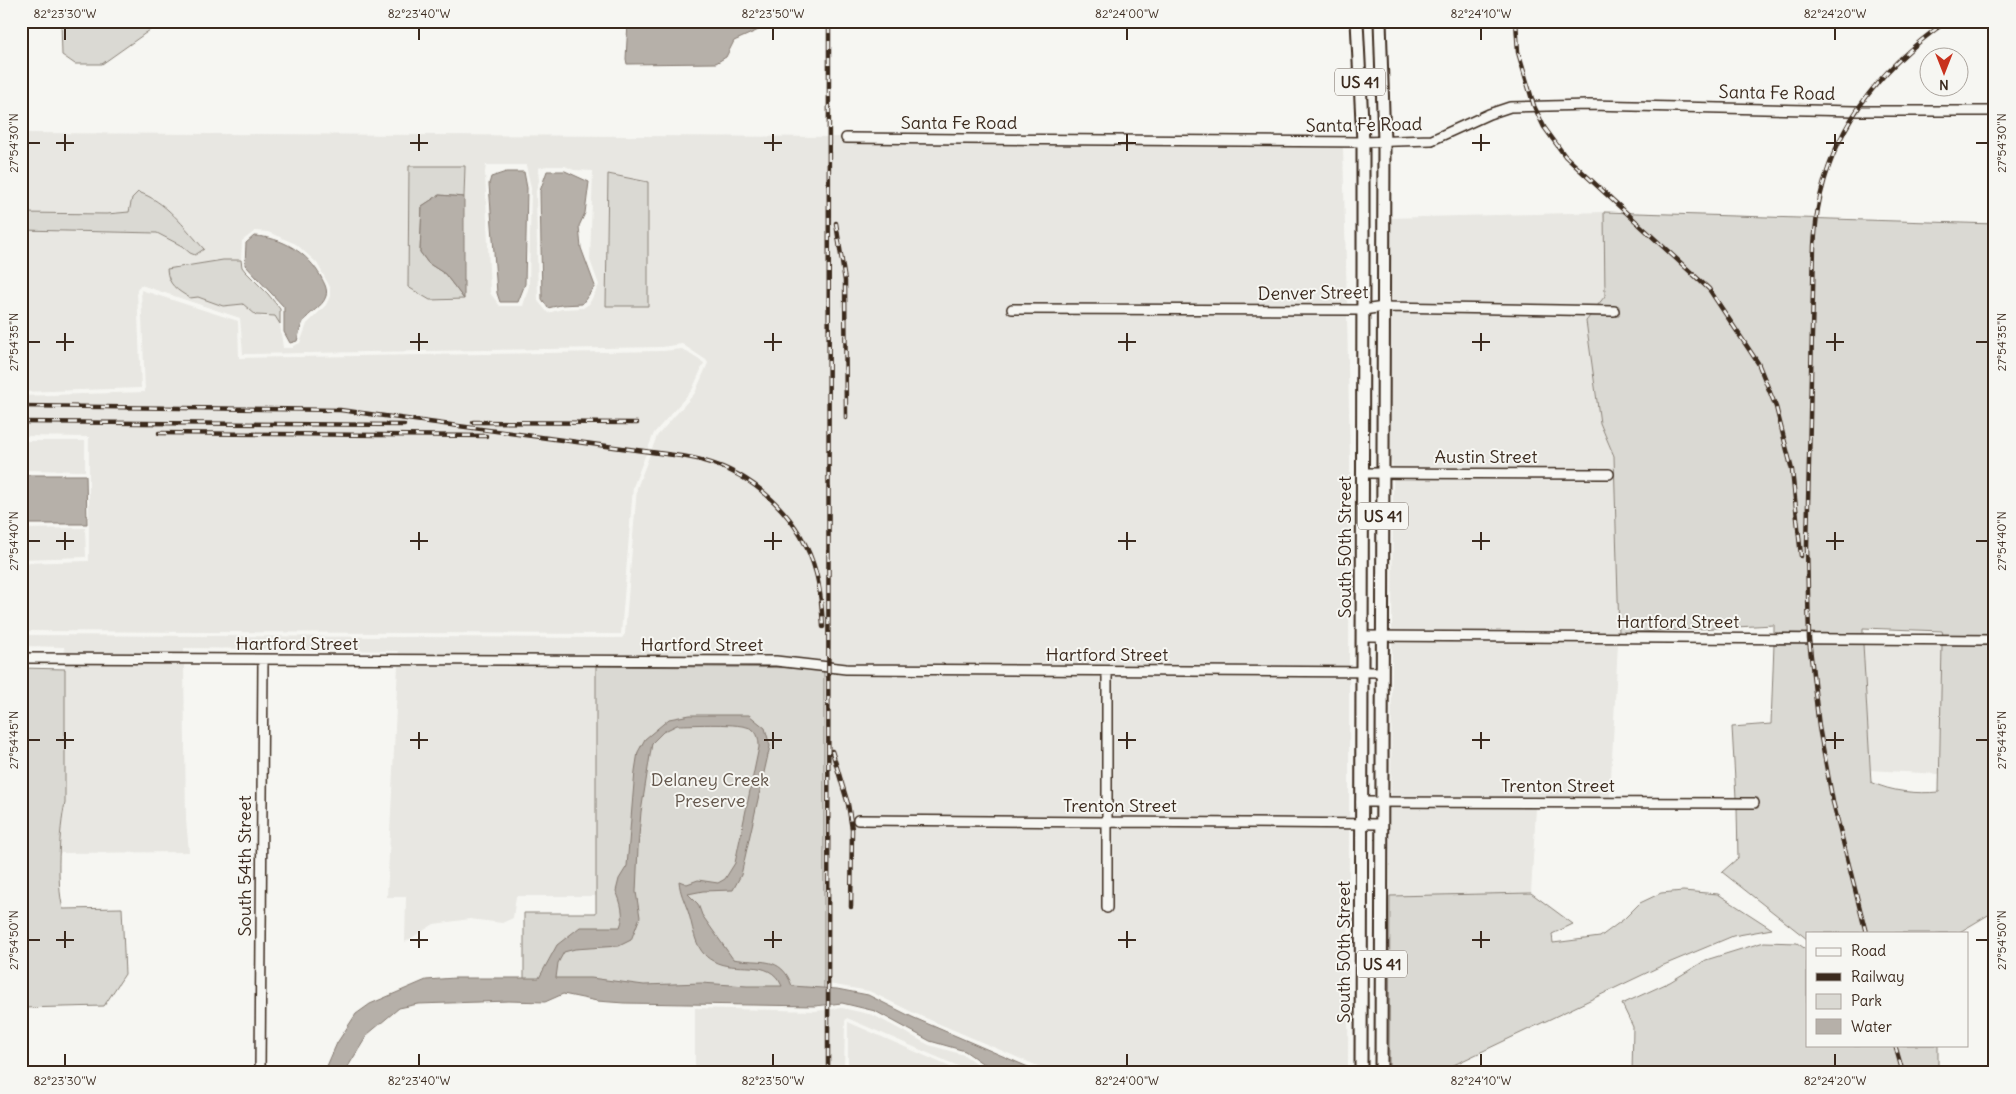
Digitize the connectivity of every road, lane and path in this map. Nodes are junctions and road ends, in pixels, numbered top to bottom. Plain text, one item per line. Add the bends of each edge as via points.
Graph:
1 (1357, 21) edge
2 (1380, 21) edge
3 (1995, 111) edge
4 (846, 138) dead end
5 (1363, 142) junction
6 (1384, 142) junction
7 (1384, 307) junction
8 (1012, 309) dead end
9 (1363, 310) junction
10 (1614, 311) dead end
11 (1362, 473) junction
12 (1383, 473) junction
13 (1609, 474) dead end
14 (1362, 636) junction
15 (1382, 636) junction
16 (1995, 640) edge
17 (21, 658) edge
18 (263, 660) junction
19 (1107, 671) junction
20 (1362, 671) junction
21 (1382, 672) junction
22 (1362, 802) junction
23 (1382, 802) junction
24 (1754, 803) dead end
25 (858, 820) dead end
26 (1108, 823) junction
27 (1361, 823) junction
28 (1382, 824) junction
29 (1107, 908) dead end
30 (1361, 967) junction
31 (1382, 967) junction
32 (260, 1073) edge
33 (1361, 1073) edge
34 (1381, 1073) edge

1 - 5 main road, South 50th Street / US 41
2 - 6 main road, US 41
3 - 6 street, Santa Fe Road via 1589,105 1510,107 1432,140
4 - 5 street, Santa Fe Road
5 - 6 street, Santa Fe Road
5 - 9 main road, South 50th Street / US 41
6 - 7 main road, US 41
7 - 9 street, Denver Street
7 - 10 street, Denver Street
7 - 12 main road, US 41
8 - 9 street, Denver Street
9 - 11 main road, South 50th Street / US 41
11 - 12 street, Austin Street
11 - 14 main road, South 50th Street / US 41
12 - 13 street, Austin Street
12 - 15 main road, US 41
14 - 15 street, Hartford Street
14 - 20 main road, South 50th Street / US 41
15 - 16 street, Hartford Street
15 - 21 main road, US 41
17 - 18 street, Hartford Street
18 - 19 street, Hartford Street via 776,662 846,670
18 - 32 street, South 54th Street
19 - 20 street, Hartford Street
19 - 26 street
20 - 21 street, Hartford Street
20 - 22 main road, South 50th Street / US 41
21 - 23 main road, US 41
22 - 23 street, Trenton Street
22 - 27 main road, South 50th Street / US 41
23 - 24 street, Trenton Street
23 - 28 main road, US 41
25 - 26 street, Trenton Street
26 - 27 street, Trenton Street
26 - 29 street
27 - 28 street, Trenton Street
27 - 30 main road, South 50th Street / US 41
28 - 31 main road, US 41
30 - 31 street
30 - 33 main road, South 50th Street / US 41
31 - 34 main road, US 41

